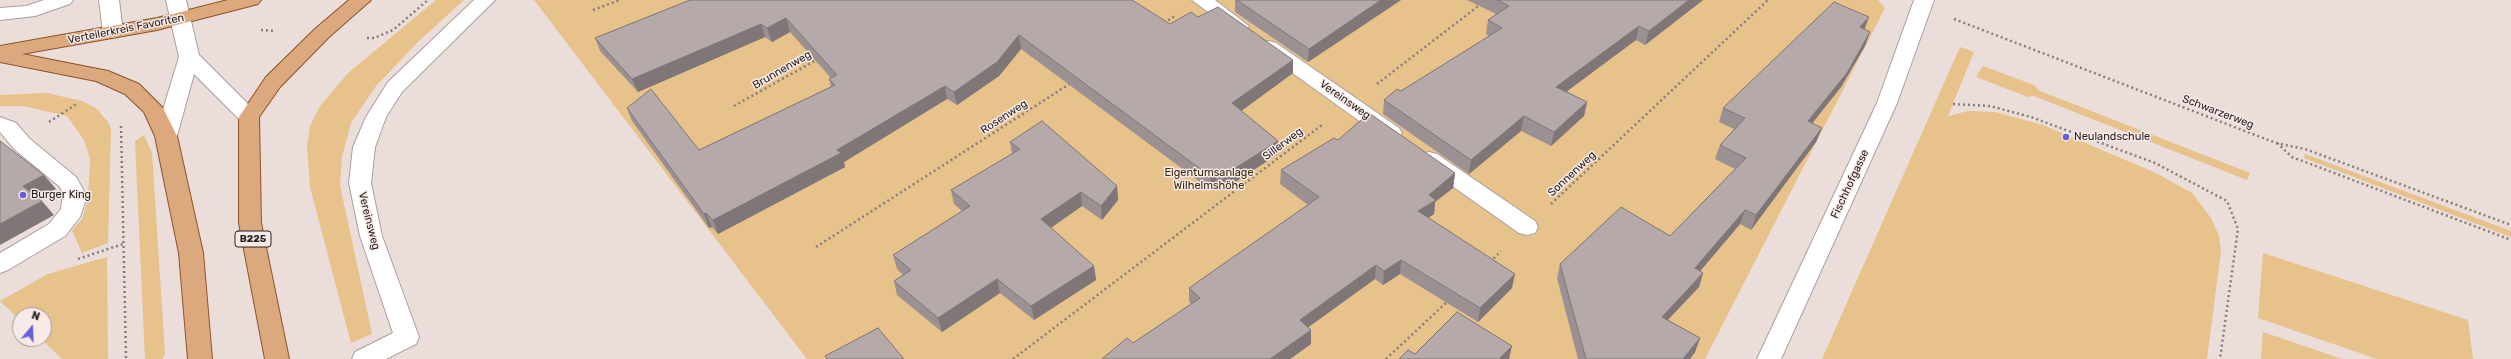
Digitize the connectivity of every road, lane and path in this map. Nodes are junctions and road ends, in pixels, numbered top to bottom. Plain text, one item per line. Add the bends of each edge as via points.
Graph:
1 (64, 0) edge
2 (109, 0) edge
3 (251, 0) edge
4 (361, 0) edge
5 (428, 0) edge
6 (485, 0) edge
7 (620, 0) edge
8 (1202, 0) edge
9 (1487, 0) edge
10 (1768, 0) edge
11 (1923, 3) edge
12 (178, 10) edge
13 (593, 10) dead end
14 (1180, 13) dead end
15 (0, 14) edge
16 (1161, 26) edge
17 (113, 32) junction
18 (374, 38) dead end
19 (0, 52) edge
20 (825, 55) edge
21 (0, 56) edge
22 (189, 57) junction
23 (1074, 81) edge
24 (82, 101) dead end
25 (1350, 104) junction
26 (1952, 104) dead end
27 (734, 106) dead end
28 (61, 114) dead end
29 (249, 117) junction
30 (118, 121) dead end
31 (0, 124) edge
32 (166, 136) junction
33 (2276, 143) junction
34 (2511, 226) edge
35 (1527, 227) junction
36 (2511, 240) edge
37 (816, 248) dead end
38 (0, 264) edge
39 (1488, 264) edge
40 (1454, 296) edge
41 (126, 359) edge
42 (200, 359) edge
43 (277, 359) edge
44 (364, 359) edge
45 (1013, 359) edge
46 (1386, 359) edge
47 (1769, 359) edge
48 (2220, 359) edge

1 - 15 street via 28,12
2 - 17 street
3 - 12 main road, Verteilerkreis Favoriten
4 - 29 main road via 322,33 273,82
5 - 18 path via 393,30
6 - 44 street, Vereinsweg via 395,87 376,117 364,147 360,183 371,236 407,338
7 - 13 path
8 - 25 street, Vereinsweg
9 - 25 path, Sillerweg
10 - 35 path, Sonnenweg
11 - 33 path, Schwarzerweg
11 - 47 street, Fischhofgasse via 1888,103
12 - 17 main road, Verteilerkreis Favoriten
12 - 22 street
14 - 16 path
17 - 19 main road, Verteilerkreis Favoriten
20 - 27 path, Brunnenweg
21 - 32 main road via 83,71 132,89 153,108
22 - 29 street
22 - 32 street
23 - 37 path, Rosenweg
24 - 28 path
25 - 35 street, Vereinsweg
25 - 45 path, Sillerweg
26 - 48 path via 1990,106 2031,117 2155,163 2227,201 2238,229
29 - 43 main road, B225 via 250,223
30 - 41 path via 122,127
31 - 38 street via 9,128 22,144 68,182 74,193 74,202 72,211 57,230
32 - 42 main road via 191,253
33 - 34 path, Schwarzerweg via 2305,149
33 - 36 path via 2292,157
35 - 39 path, Sonnenweg
40 - 46 path

